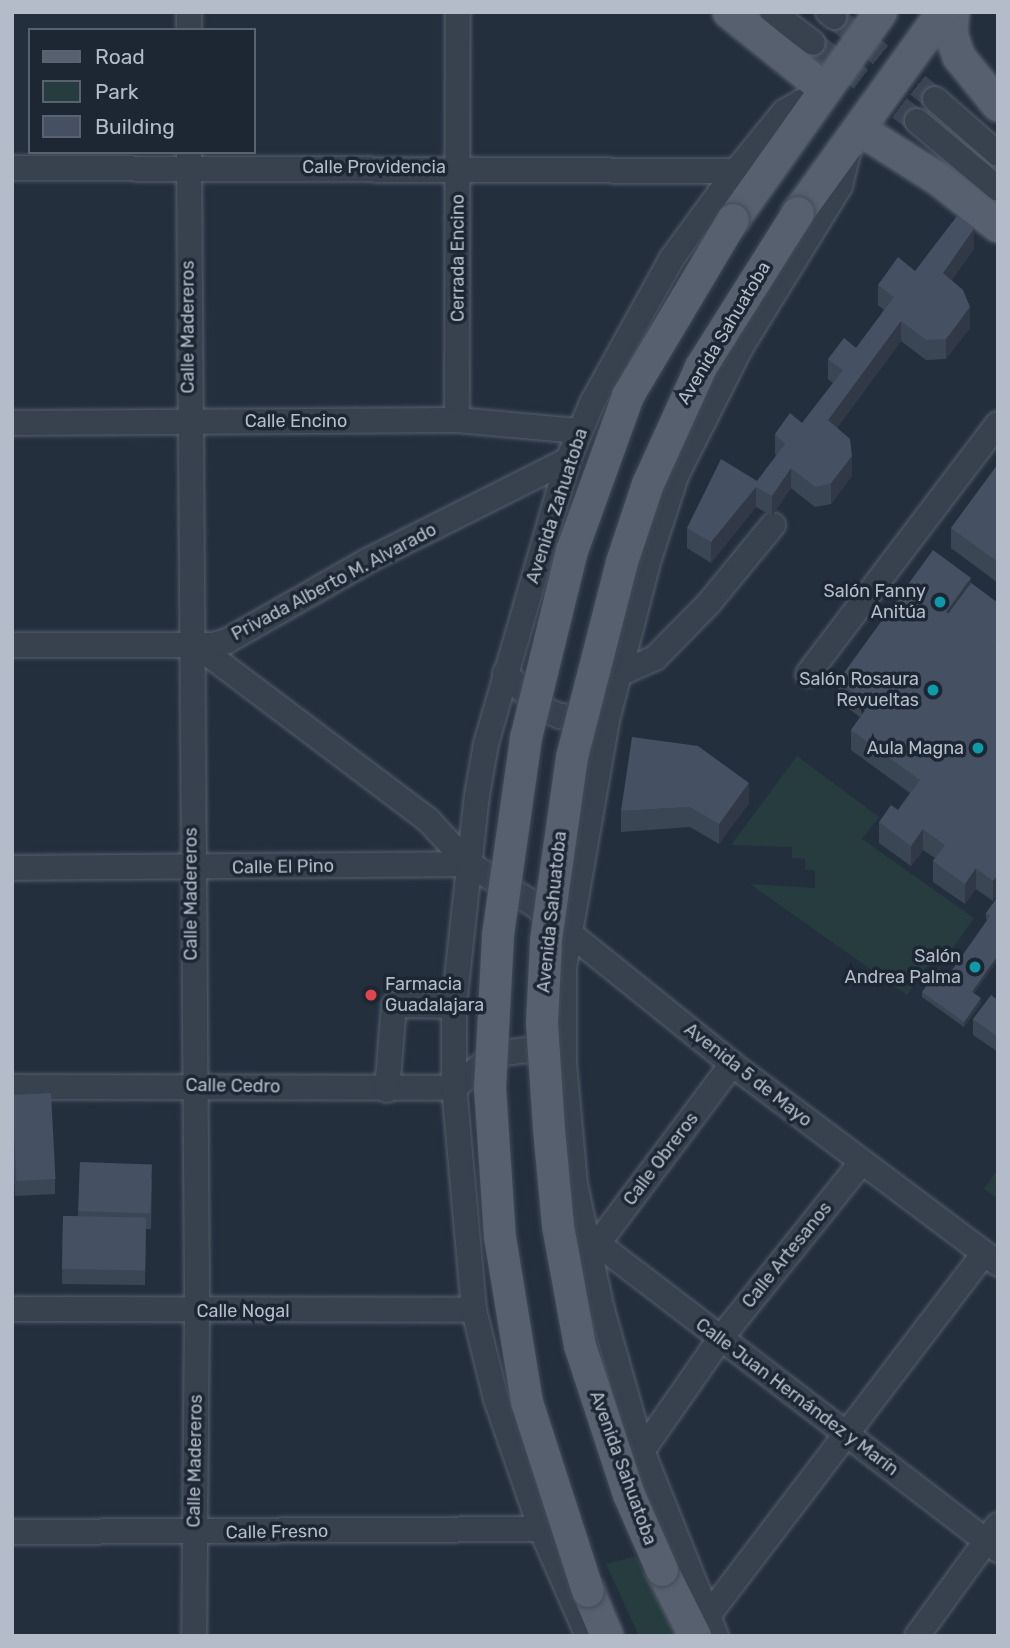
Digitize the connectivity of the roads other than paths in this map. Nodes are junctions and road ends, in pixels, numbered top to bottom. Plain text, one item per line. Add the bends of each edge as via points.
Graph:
1 (458, 12) edge
2 (729, 12) edge
3 (772, 12) edge
4 (881, 12) edge
5 (943, 12) edge
6 (953, 12) edge
7 (813, 43) tunnel mouth
8 (822, 95) junction
9 (935, 99) tunnel mouth
10 (998, 105) edge
11 (917, 121) tunnel mouth
12 (855, 135) junction
13 (998, 154) edge
14 (188, 160) edge
15 (458, 167) junction
16 (12, 168) edge
17 (736, 171) junction
18 (998, 189) edge
19 (998, 226) edge
20 (457, 420) junction
21 (188, 421) junction
22 (12, 423) edge
23 (998, 424) edge
24 (579, 431) junction
25 (568, 460) junction
26 (773, 525) dead end
27 (191, 642) junction
28 (12, 645) edge
29 (505, 673) junction
30 (808, 674) dead end
31 (617, 675) junction
32 (607, 720) junction
33 (469, 864) junction
34 (12, 868) edge
35 (191, 868) junction
36 (501, 883) joint
37 (569, 933) junction
38 (454, 1006) junction
39 (564, 1064) junction
40 (732, 1064) junction
41 (192, 1085) junction
42 (12, 1087) edge
43 (454, 1088) junction
44 (387, 1090) junction
45 (860, 1163) junction
46 (594, 1249) junction
47 (991, 1259) edge
48 (12, 1309) edge
49 (474, 1310) junction
50 (197, 1311) junction
51 (720, 1339) junction
52 (849, 1435) junction
53 (642, 1451) junction
54 (541, 1529) junction
55 (12, 1532) edge
56 (194, 1532) junction
57 (994, 1539) edge
58 (706, 1629) edge
59 (194, 1636) edge
60 (588, 1636) edge
61 (607, 1636) edge
62 (917, 1636) edge

1 - 15 street, Cerrada Encino
2 - 8 main road
3 - 7 street
4 - 8 main road
5 - 12 main road, Avenida Sahuatoba
6 - 10 main road via 951,33 959,57
8 - 17 street, Avenida Zahuatoba via 784,112
8 - 61 main road, bridge via 733,220 628,396 572,551 526,738 498,935 490,1088 500,1238 527,1402
9 - 13 street
11 - 18 street
12 - 19 main road via 938,179
12 - 31 street via 840,186 741,347 676,476
12 - 58 main road, Avenida Sahuatoba, bridge via 798,213 701,367 648,484 622,562 572,757 545,940 542,1023 549,1129 558,1226 580,1346 629,1495 662,1570
14 - 15 street, Calle Providencia
14 - 16 street, Calle Providencia
14 - 21 street, Calle Madereros
15 - 17 street, Calle Providencia
15 - 20 street, Cerrada Encino
17 - 24 street, Avenida Zahuatoba via 672,258 633,323
20 - 21 street, Calle Encino
20 - 24 street, Calle Encino
21 - 22 street, Calle Encino
21 - 27 street, Calle Madereros
23 - 30 street
24 - 25 street, Avenida Zahuatoba
25 - 27 street, Privada Alberto M. Alvarado via 367,561 228,641 213,645
25 - 29 street, Avenida Zahuatoba
26 - 31 street via 709,603 655,658
27 - 28 street
27 - 33 street, Privada Alberto M. Alvarado via 428,820
27 - 35 street, Calle Madereros
29 - 32 street via 541,708 560,716
29 - 33 street, Avenida Zahuatoba via 486,744
31 - 32 street
32 - 37 street
33 - 35 street, Calle El Pino
33 - 36 street, Privada Alberto M. Alvarado
33 - 38 street
34 - 35 street, Calle El Pino
35 - 41 street, Calle Madereros
36 - 37 street, Avenida 5 de Mayo
37 - 39 street, Avenida Sahuatoba via 562,1002
37 - 40 street, Avenida 5 de Mayo
38 - 43 street
38 - 44 street via 394,1006
39 - 43 street via 530,1050 505,1051 481,1062
39 - 46 street, Avenida Sahuatoba via 575,1184
40 - 45 street, Avenida 5 de Mayo
40 - 46 street, Calle Obreros
41 - 42 street, Calle Cedro
41 - 44 street, Calle Cedro
41 - 50 street, Calle Madereros
43 - 44 street, Calle Cedro
43 - 49 street
45 - 47 street, Avenida 5 de Mayo
45 - 51 street, Calle Artesanos
46 - 51 street, Calle Juan Hernández y Marín
46 - 53 street, Avenida Sahuatoba
47 - 52 street
48 - 50 street, Calle Nogal
49 - 50 street, Calle Nogal
49 - 54 street via 496,1399
50 - 56 street, Calle Madereros
51 - 52 street, Calle Juan Hernández y Marín
51 - 53 street, Calle Artesanos
52 - 57 street, Calle Juan Hernández y Marín
52 - 58 street
53 - 58 street, Avenida Sahuatoba
54 - 56 street, Calle Fresno
54 - 60 street
55 - 56 street, Calle Fresno
56 - 59 street, Calle Madereros
57 - 62 street

